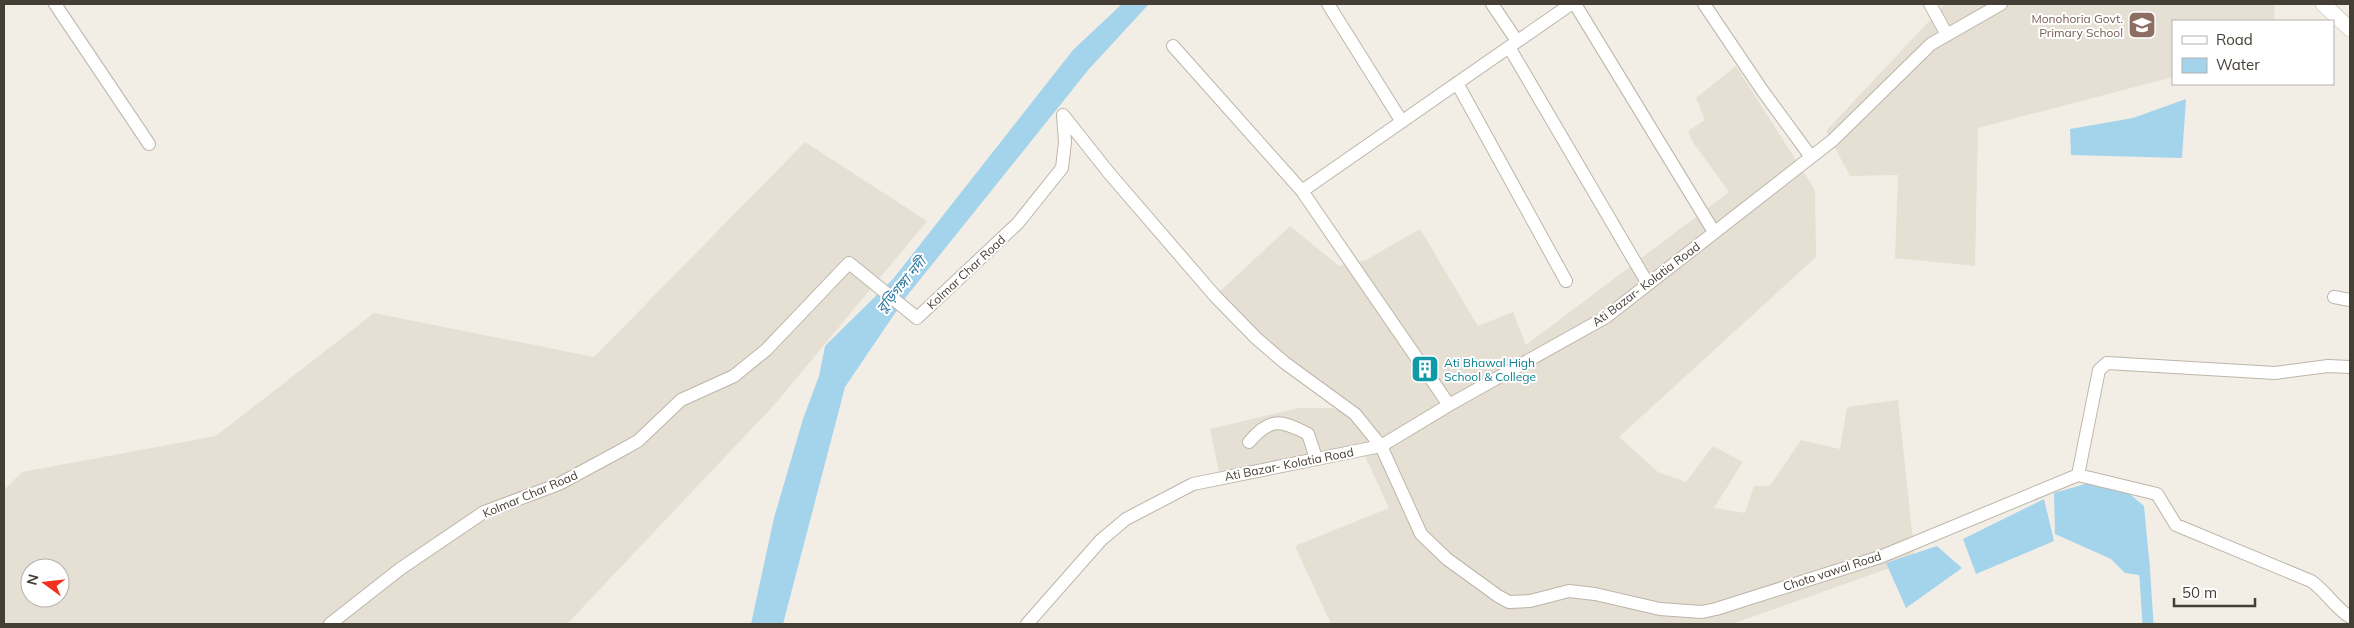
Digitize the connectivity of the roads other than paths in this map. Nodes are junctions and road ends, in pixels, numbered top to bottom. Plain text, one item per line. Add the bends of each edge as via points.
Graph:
1 (55, 4) edge
2 (1328, 4) edge
3 (1492, 4) edge
4 (1571, 4) edge
5 (1575, 4) edge
6 (1704, 4) edge
7 (1930, 4) edge
8 (2001, 4) edge
9 (2323, 4) edge
10 (2350, 28) edge
11 (1947, 35) junction
12 (1513, 44) junction
13 (1173, 46) dead end
14 (1457, 83) junction
15 (1402, 122) junction
16 (149, 144) dead end
17 (1811, 157) junction
18 (1302, 191) junction
19 (1714, 232) junction
20 (1566, 281) dead end
21 (1648, 284) junction
22 (2334, 297) dead end
23 (2350, 300) edge
24 (2350, 367) edge
25 (1449, 404) junction
26 (1355, 414) joint
27 (1249, 442) dead end
28 (1381, 446) junction
29 (1316, 458) junction
30 (2078, 474) junction
31 (2350, 617) edge
32 (330, 624) edge
33 (1027, 624) edge

1 - 16 street
2 - 15 street
3 - 12 street
4 - 12 street
5 - 19 street
6 - 17 street
7 - 11 street
8 - 11 street, Ati Bazar- Kolatia Road
9 - 10 street
11 - 17 street, Ati Bazar- Kolatia Road via 1931,44 1834,140
12 - 14 street
12 - 21 street
13 - 18 street
14 - 15 street
14 - 20 street
15 - 18 street
17 - 19 street, Ati Bazar- Kolatia Road
18 - 25 street
19 - 21 street, Ati Bazar- Kolatia Road
21 - 25 street, Ati Bazar- Kolatia Road via 1606,317
22 - 23 street
24 - 30 street via 2328,366 2275,373 2107,364 2099,370
25 - 28 street, Ati Bazar- Kolatia Road
26 - 28 street, Choto vawal Road
26 - 32 street, Kolmar Char Road via 1256,338 1215,296 1063,115 1066,142 1062,168 1018,223 917,318 849,263 766,350 734,376 681,400 638,441 620,451 559,484 484,512 400,569
27 - 29 street via 1262,427 1290,424 1308,434
28 - 29 street, Ati Bazar- Kolatia Road
28 - 30 street, Choto vawal Road via 1421,534 1447,559 1509,602 1578,592 1660,609 1702,612 1880,556
29 - 33 street, Ati Bazar- Kolatia Road via 1193,484 1126,519 1101,540
30 - 31 street via 2157,494 2176,525 2311,581

